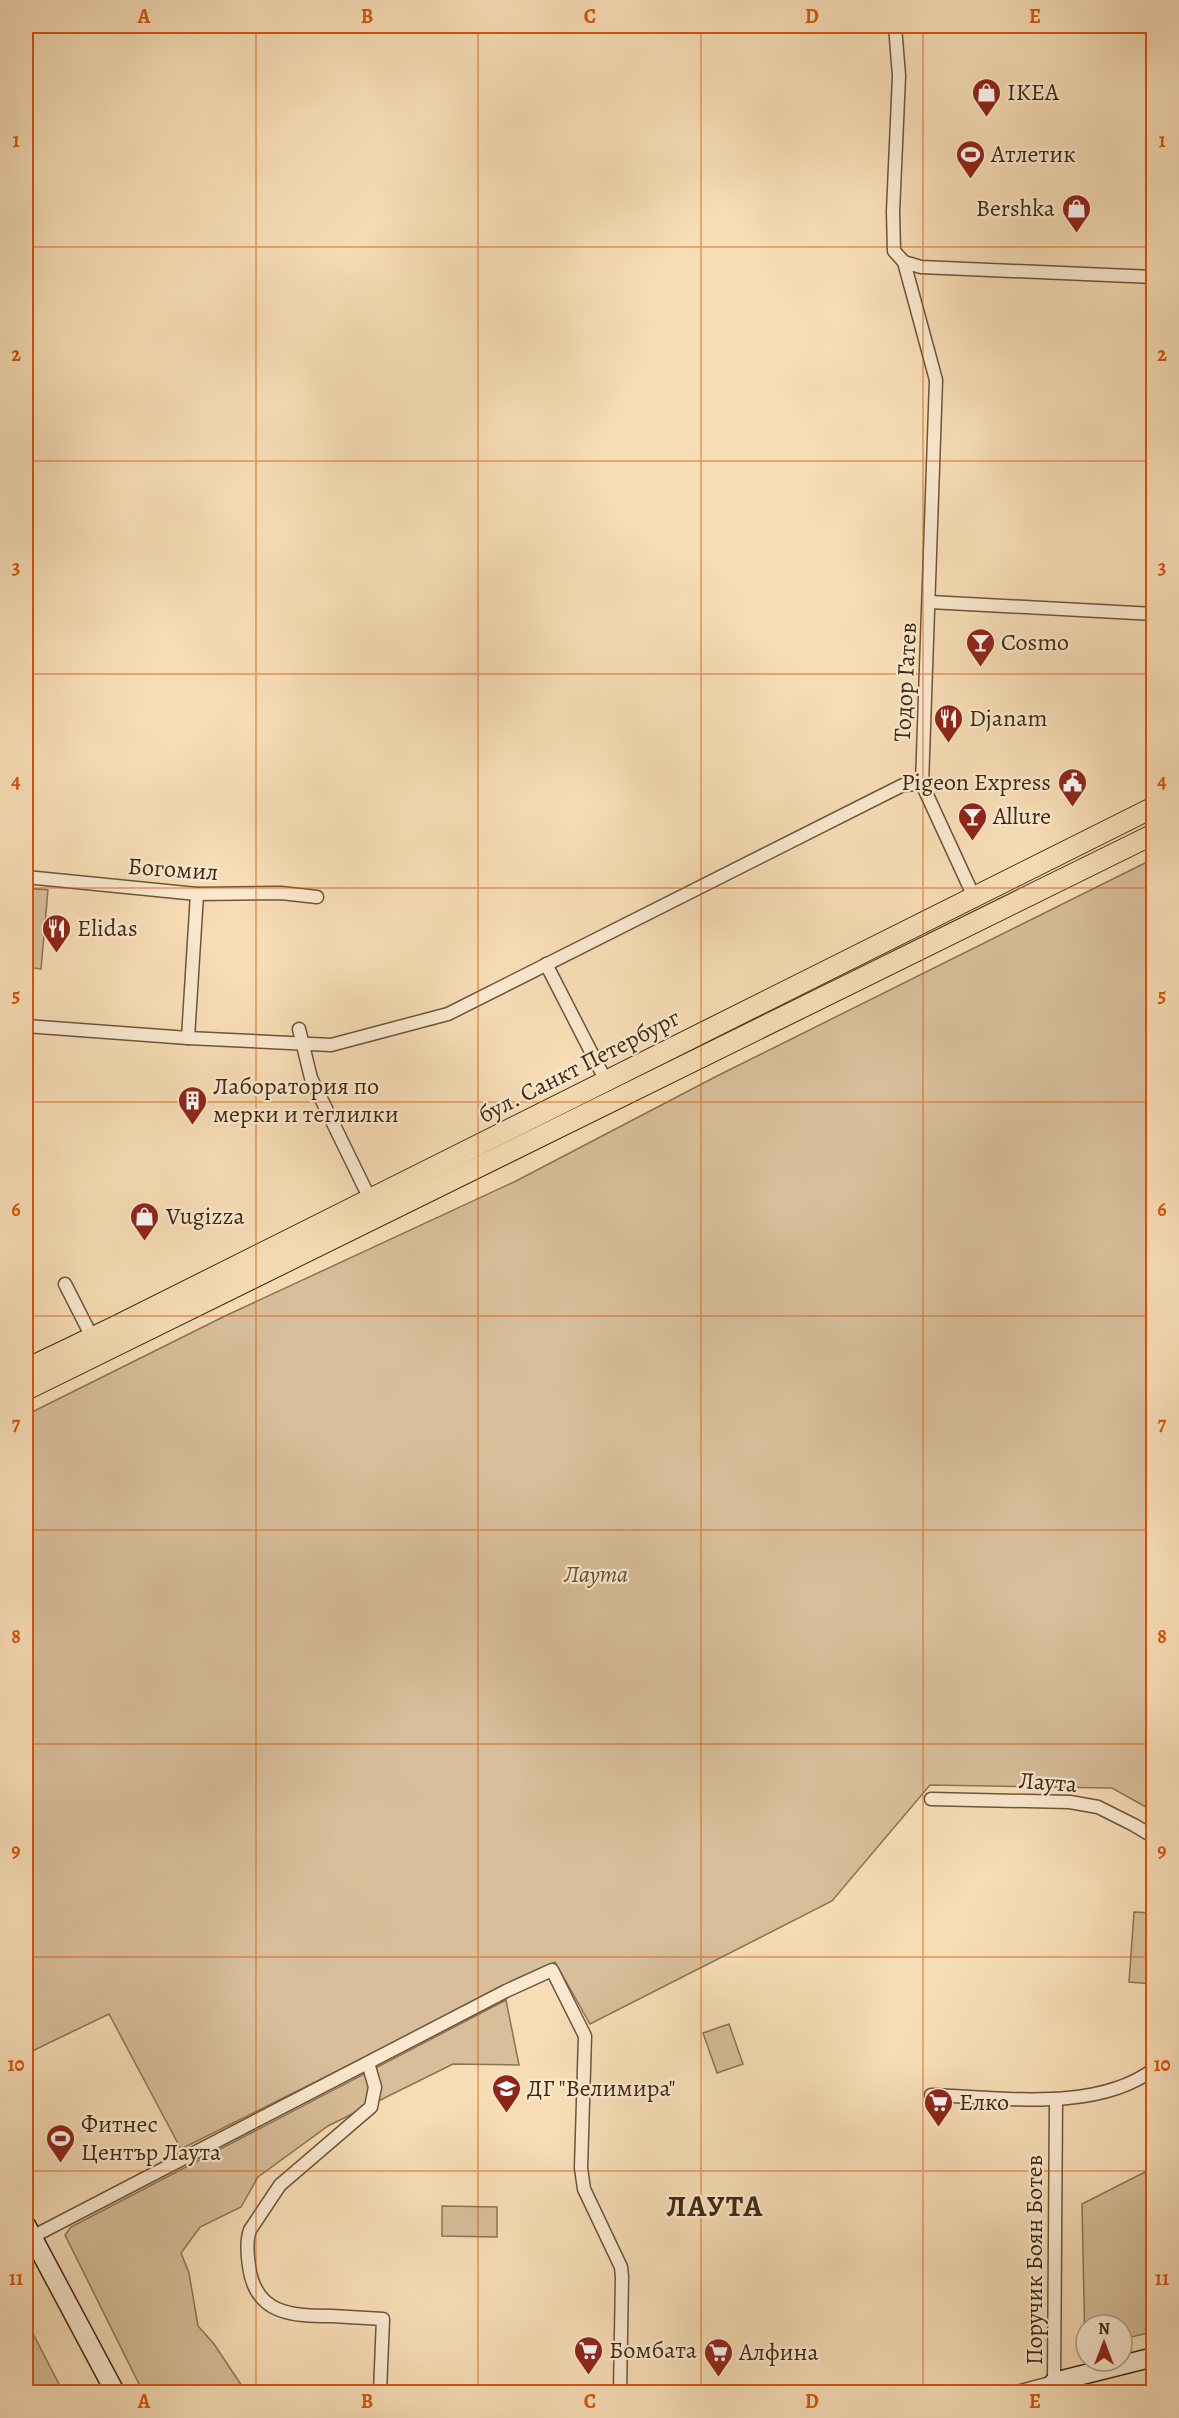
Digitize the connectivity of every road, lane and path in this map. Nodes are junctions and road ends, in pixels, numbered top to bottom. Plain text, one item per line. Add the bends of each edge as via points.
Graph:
1 (895, 26) edge
2 (904, 262) junction
3 (1154, 277) edge
4 (930, 602) junction
5 (1154, 614) edge
6 (921, 784) junction
7 (1154, 807) edge
8 (1154, 834) edge
9 (26, 877) edge
10 (196, 894) junction
11 (317, 897) dead end
12 (974, 897) junction
13 (546, 964) junction
14 (26, 1026) edge
15 (299, 1029) dead end
16 (188, 1038) junction
17 (302, 1044) junction
18 (606, 1081) junction
19 (370, 1199) junction
20 (65, 1284) dead end
21 (97, 1346) junction
22 (26, 1370) edge
23 (26, 1390) edge
24 (931, 1799) dead end
25 (1154, 1837) edge
26 (369, 2063) junction
27 (1154, 2069) edge
28 (931, 2095) dead end
29 (1056, 2099) junction
30 (29, 2231) edge
31 (1154, 2357) edge
32 (1054, 2382) junction
33 (115, 2392) edge
34 (380, 2392) edge
35 (620, 2392) edge
36 (1017, 2392) edge

1 - 2 street, Тодор Гатев via 899,76 894,250
2 - 3 street via 921,267
2 - 4 street, Тодор Гатев via 936,380
4 - 5 street
4 - 6 street, Тодор Гатев
6 - 12 street, Тодор Гатев
6 - 13 street via 903,785
7 - 12 main road, бул. Санкт Петербург
8 - 21 main road, бул. Санкт Петербург
9 - 10 street, Богомил
10 - 11 street, Богомил via 281,892
10 - 16 street
12 - 18 main road, бул. Санкт Петербург
13 - 17 street via 448,1014 331,1045
13 - 18 street
14 - 16 street
15 - 17 street
16 - 17 street
17 - 19 street via 311,1078
18 - 19 main road, бул. Санкт Петербург
19 - 21 main road, бул. Санкт Петербург
20 - 21 street
21 - 22 main road, бул. Санкт Петербург
21 - 23 main road, бул. Санкт Петербург
24 - 25 street, Лаута via 1070,1802 1098,1808
26 - 30 street
26 - 34 street via 375,2087 371,2107 280,2184 250,2229 247,2254 255,2287 276,2309 293,2316 383,2319
26 - 35 street via 552,1970 585,2037 581,2168 584,2189 621,2266
27 - 29 street via 1117,2090
28 - 29 street
29 - 32 street, Поручик Боян Ботев
30 - 33 street
31 - 32 street
32 - 36 street, Поручик Боян Ботев

